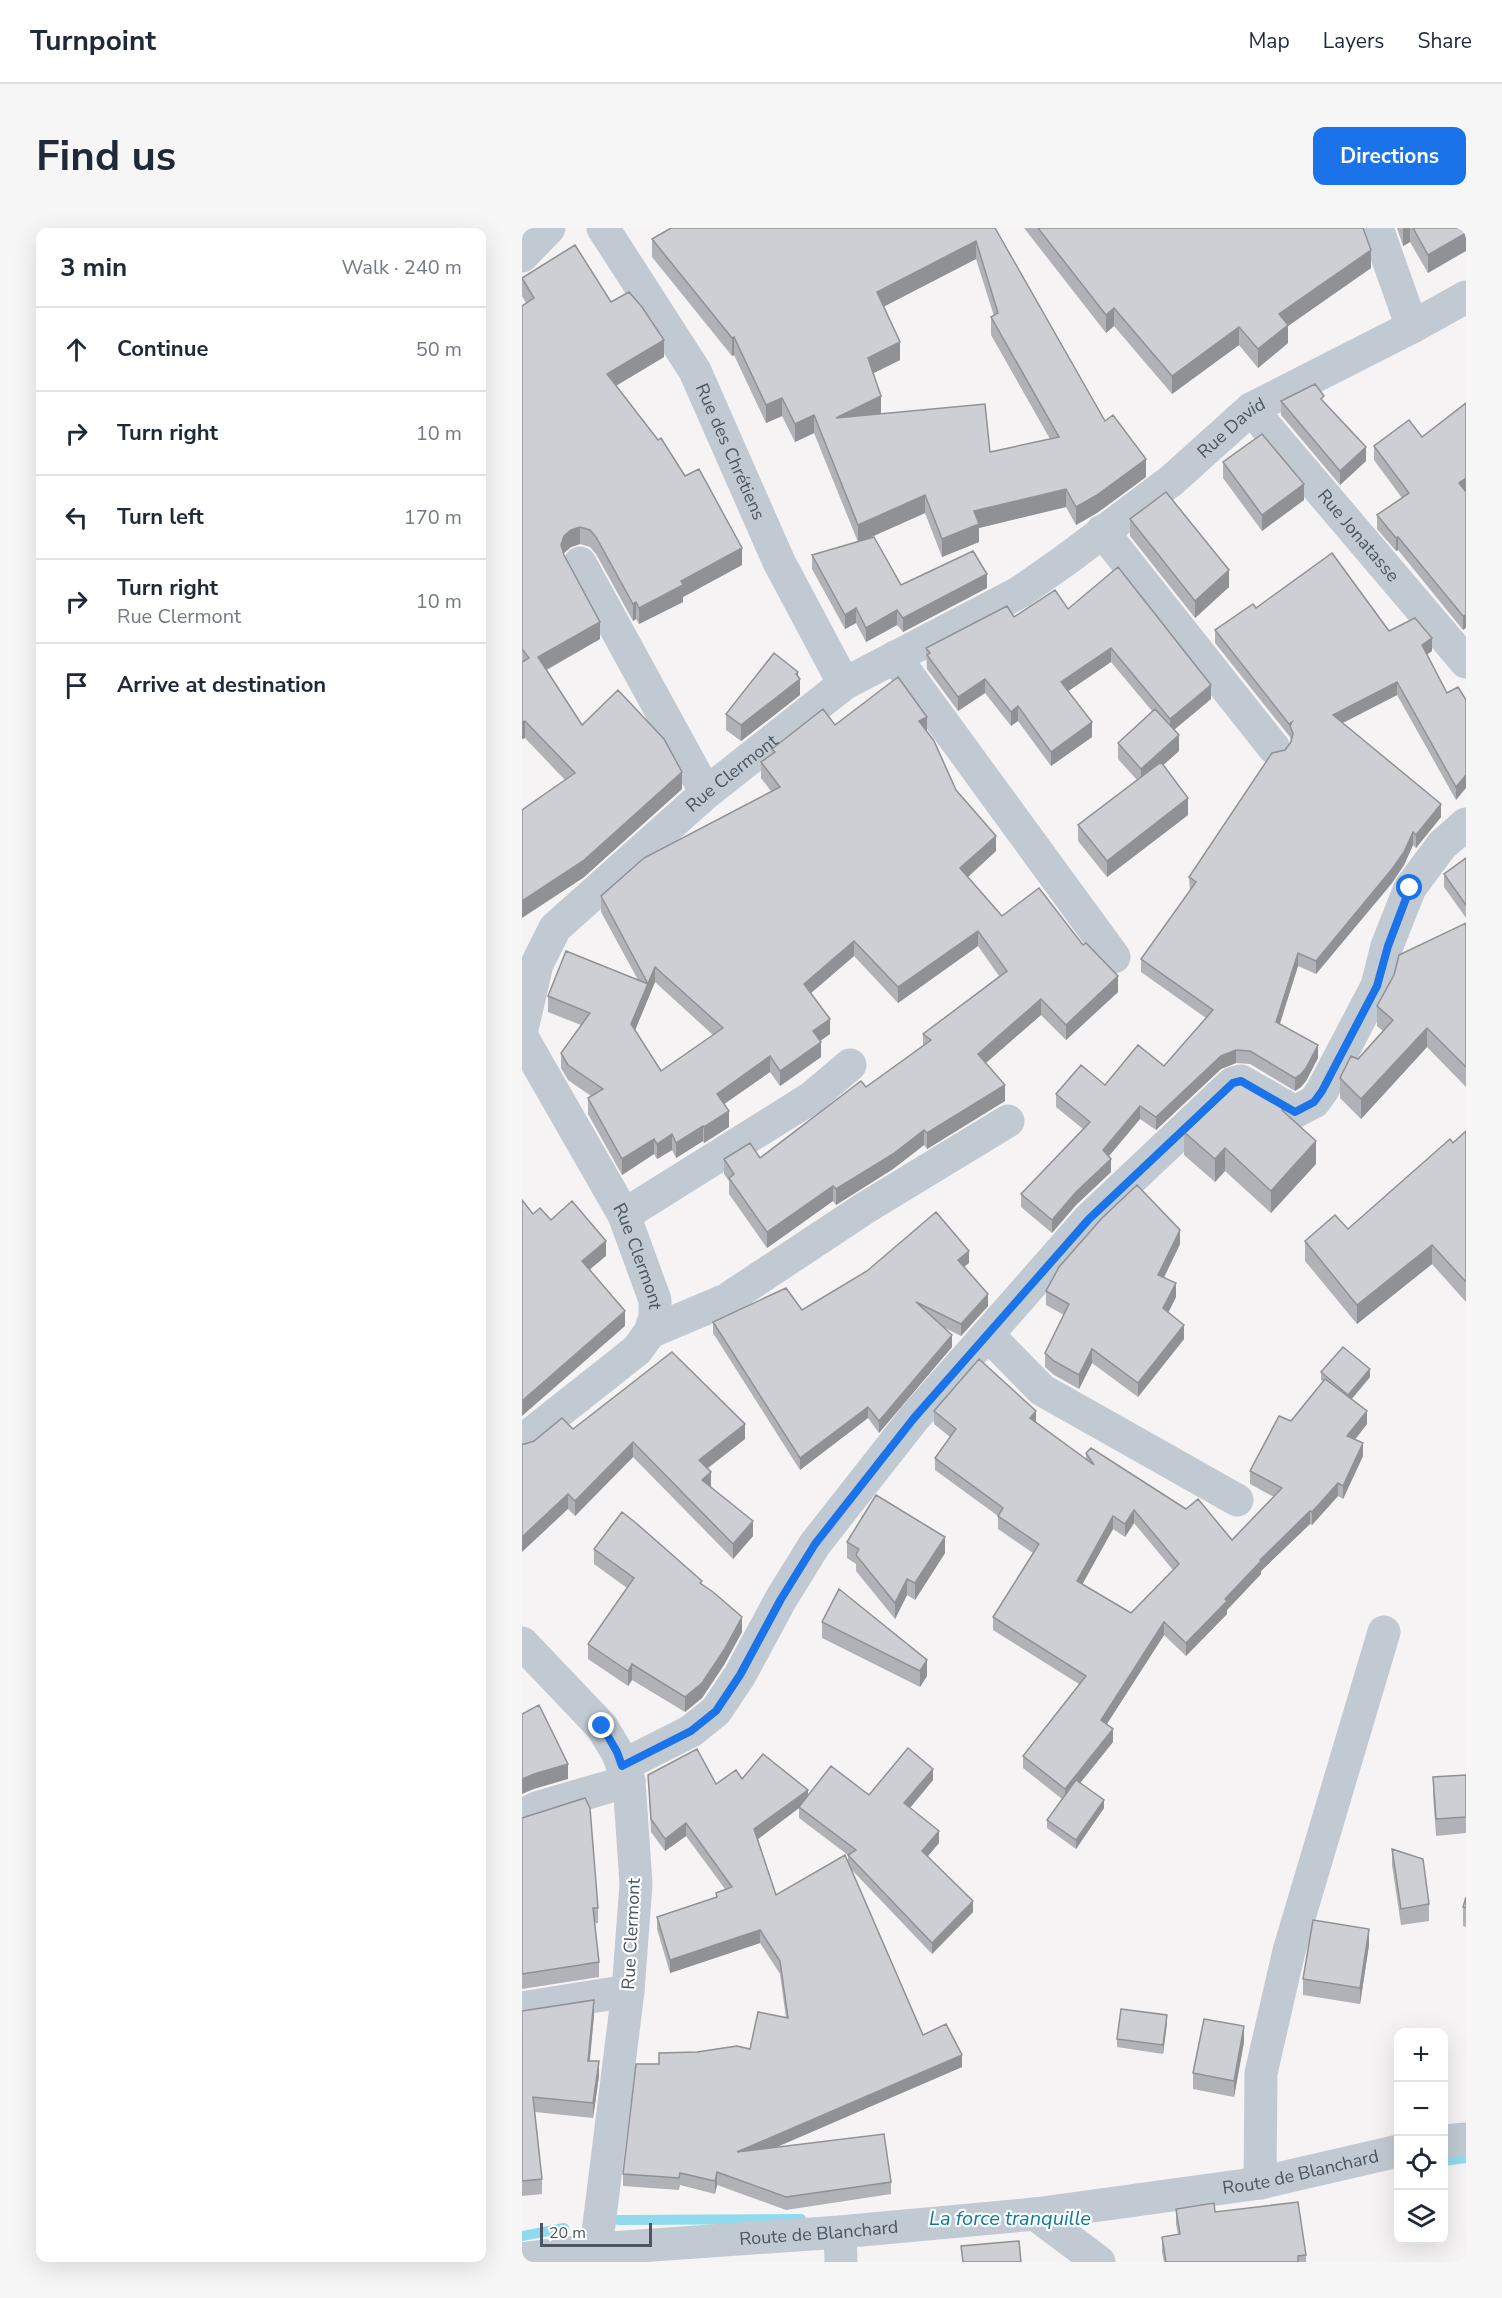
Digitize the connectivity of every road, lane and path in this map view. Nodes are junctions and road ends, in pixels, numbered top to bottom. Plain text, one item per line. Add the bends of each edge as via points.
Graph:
1 (549, 228) edge
2 (603, 228) edge
3 (1377, 228) edge
4 (522, 256) edge
5 (1466, 297) edge
6 (1413, 327) junction
7 (1251, 409) junction
8 (1102, 531) junction
9 (580, 563) dead end
10 (1020, 592) joint
11 (895, 657) junction
12 (1466, 662) edge
13 (844, 684) junction
14 (1274, 748) dead end
15 (706, 793) junction
16 (1466, 824) edge
17 (529, 956) edge
18 (1114, 957) dead end
19 (522, 1029) edge
20 (522, 1037) edge
21 (850, 1065) dead end
22 (1008, 1121) dead end
23 (624, 1215) junction
24 (650, 1332) junction
25 (988, 1335) junction
26 (522, 1442) edge
27 (1237, 1500) dead end
28 (1384, 1632) dead end
29 (522, 1643) edge
30 (626, 1774) junction
31 (522, 1815) edge
32 (628, 1991) junction
33 (522, 2008) edge
34 (1466, 2139) edge
35 (1448, 2141) edge
36 (1394, 2152) edge
37 (1260, 2183) junction
38 (1035, 2214) junction
39 (841, 2247) edge
40 (597, 2256) edge
41 (522, 2259) edge
42 (1099, 2262) edge

1 - 4 street
2 - 13 street, Rue des Chrétiens via 695,371 779,562
3 - 6 street
5 - 6 street, Rue David
6 - 7 street, Rue David
7 - 8 street, Rue David via 1171,480
7 - 12 street, Rue Jonatasse
8 - 10 street, Rue David
8 - 14 street
9 - 15 street
10 - 11 street, Rue Clermont
11 - 13 street, Rue Clermont
11 - 18 street
13 - 15 street, Rue Clermont
15 - 17 street, Rue Clermont
16 - 25 street via 1442,845 1410,888 1377,986 1314,1102 1295,1112 1241,1081 1233,1083 1089,1219
17 - 19 street, Rue Clermont
20 - 23 street, Rue Clermont
21 - 23 street via 811,1098
22 - 24 street via 726,1300
23 - 24 street, Rue Clermont via 656,1300
24 - 26 street, Rue Clermont via 637,1350
25 - 27 street via 1042,1390
25 - 30 street via 914,1418 815,1544 716,1711
28 - 37 street via 1289,1951 1261,2073
29 - 30 street, Rue Clermont via 602,1726
30 - 31 street
30 - 32 street, Rue Clermont via 636,1884
32 - 33 street
32 - 40 street, Rue Clermont
34 - 35 street
36 - 37 street, Route de Blanchard
37 - 38 street, Route de Blanchard
38 - 39 street, Route de Blanchard
38 - 42 street
39 - 40 street, Route de Blanchard
40 - 41 street, Route de Blanchard

